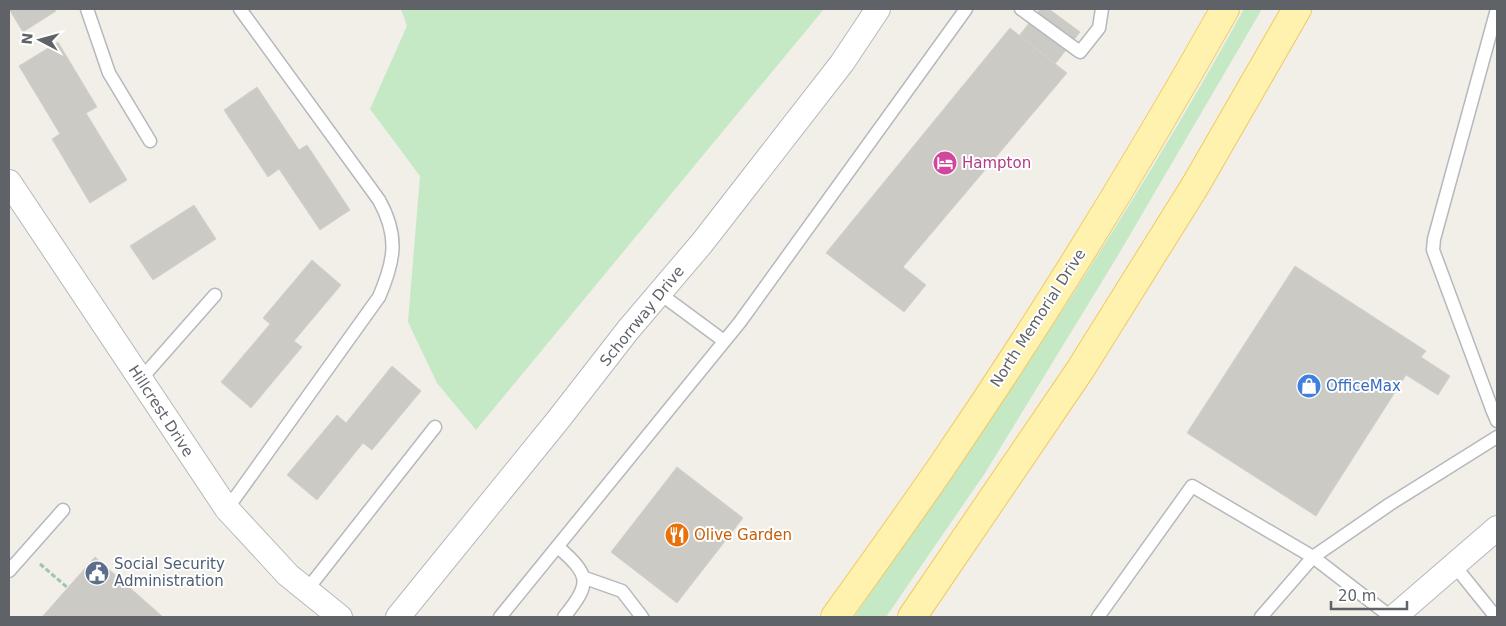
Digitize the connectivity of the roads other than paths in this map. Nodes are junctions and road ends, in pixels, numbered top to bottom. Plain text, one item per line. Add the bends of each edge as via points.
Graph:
1 (87, 9) edge
2 (240, 9) edge
3 (878, 9) edge
4 (966, 9) edge
5 (1022, 9) edge
6 (1102, 9) edge
7 (1226, 9) edge
8 (1298, 9) edge
9 (1497, 9) edge
10 (1493, 44) edge
11 (150, 142) dead end
12 (9, 182) edge
13 (660, 294) junction
14 (215, 295) dead end
15 (724, 341) junction
16 (140, 380) junction
17 (1495, 413) edge
18 (435, 427) dead end
19 (1497, 437) edge
20 (227, 509) junction
21 (63, 510) dead end
22 (1497, 528) edge
23 (558, 547) junction
24 (1313, 557) junction
25 (1454, 565) junction
26 (9, 571) edge
27 (585, 578) junction
28 (306, 591) junction
29 (340, 617) edge
30 (398, 617) edge
31 (500, 617) edge
32 (564, 617) edge
33 (642, 617) edge
34 (835, 617) edge
35 (912, 617) edge
36 (1098, 617) edge
37 (1261, 617) edge
38 (1393, 617) edge
39 (1496, 617) edge

1 - 11 lane via 109,73
2 - 20 lane via 379,200 389,219 393,239 389,274 379,297
3 - 13 street, Schorrway Drive via 842,63
4 - 15 lane
5 - 6 lane via 1080,52 1099,28
7 - 34 main road, North Memorial Drive via 1051,301 942,466
8 - 35 main road via 1195,186 1080,370
9 - 10 lane
10 - 17 lane via 1433,250
12 - 16 street, Hillcrest Drive
13 - 15 lane
13 - 30 street, Schorrway Drive
14 - 16 lane
15 - 23 lane
16 - 20 street, Hillcrest Drive
18 - 28 lane
19 - 24 lane
20 - 28 street, Hillcrest Drive
21 - 26 lane
22 - 25 street
23 - 27 lane via 576,563
23 - 31 lane
24 - 36 lane via 1192,486
24 - 37 lane
24 - 38 lane
25 - 38 street
25 - 39 lane
27 - 32 lane via 584,589
27 - 33 lane via 622,591
28 - 29 street, Hillcrest Drive

